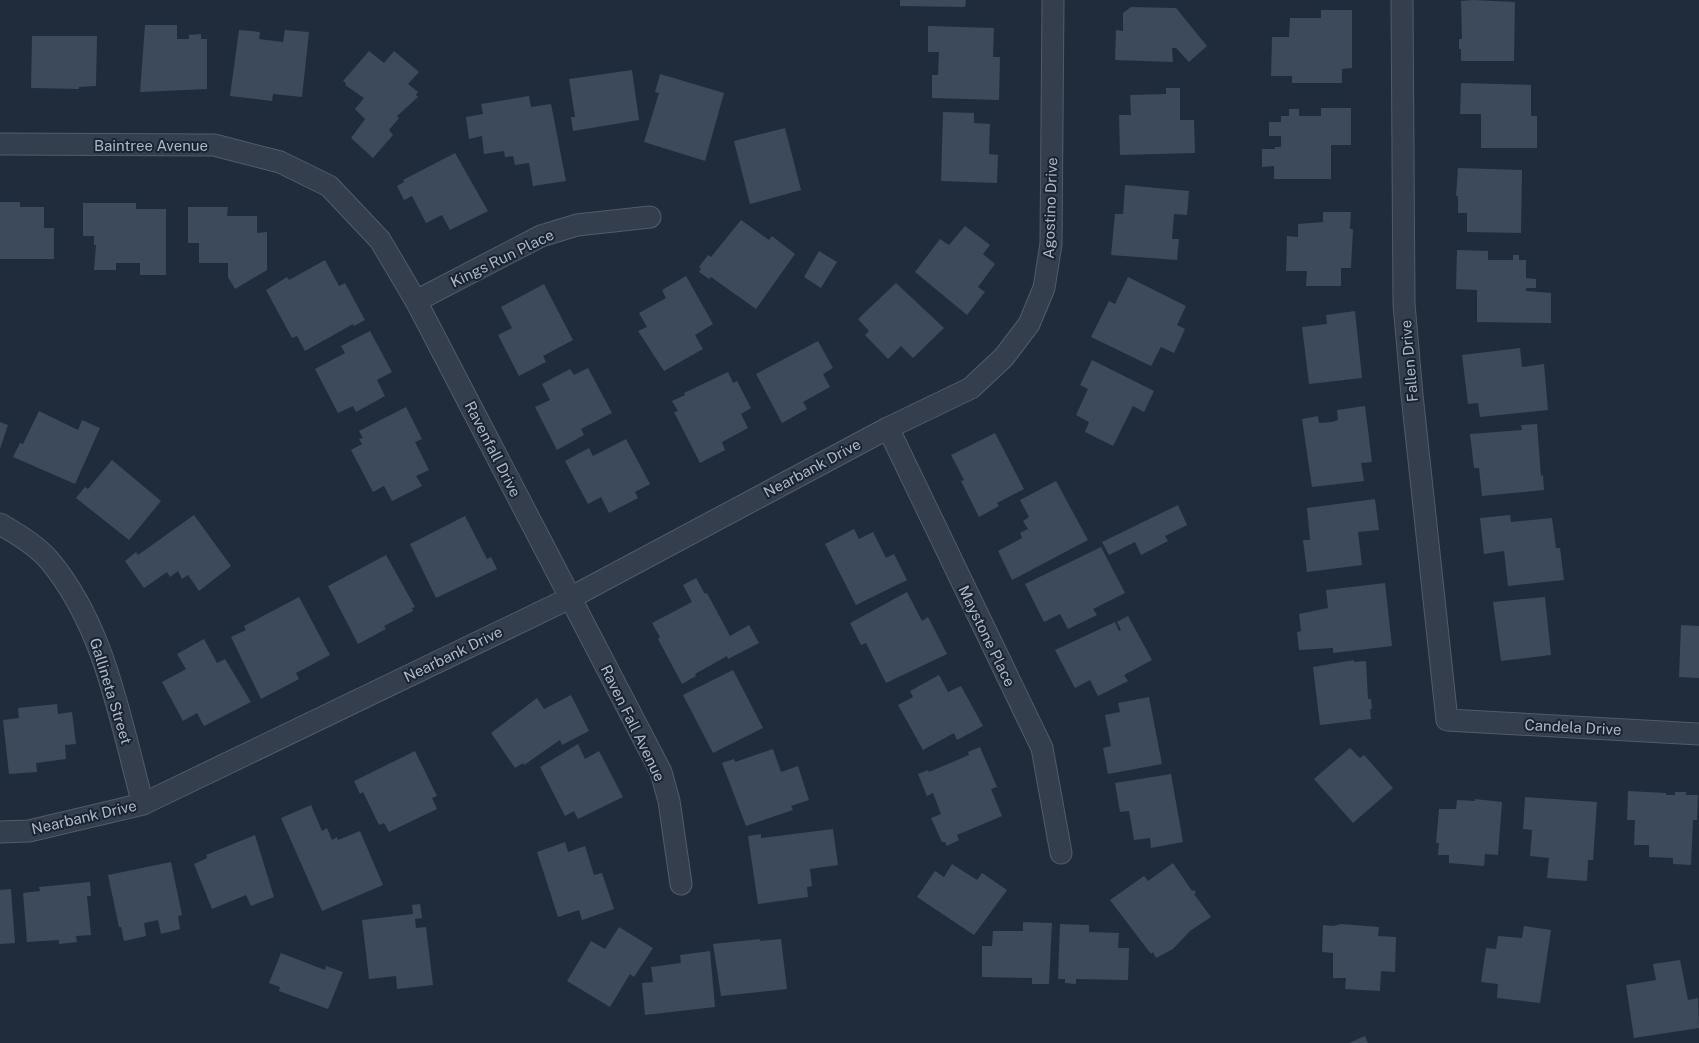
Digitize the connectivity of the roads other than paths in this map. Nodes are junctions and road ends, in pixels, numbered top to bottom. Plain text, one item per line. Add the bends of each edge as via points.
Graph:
1 (1053, 0) edge
2 (1402, 0) edge
3 (0, 144) edge
4 (650, 217) dead end
5 (416, 301) junction
6 (888, 428) junction
7 (0, 524) edge
8 (570, 598) junction
9 (1447, 720) joint
10 (1699, 734) edge
11 (143, 804) junction
12 (0, 832) edge
13 (1061, 853) dead end
14 (681, 884) dead end

1 - 6 street, Agostino Drive via 1051,244 1044,288 1029,324 1004,357 971,388
2 - 9 street, Fallen Drive via 1404,304
3 - 5 street, Baintree Avenue via 214,145 280,162 329,186 380,240
4 - 5 street, Kings Run Place via 578,225 541,236
5 - 8 street, Ravenfall Drive
6 - 8 street, Nearbank Drive
6 - 13 street, Maystone Place via 1042,748
7 - 11 street, Gallineta Street via 48,559 79,602 99,646
8 - 11 street, Nearbank Drive
8 - 14 street, Raven Fall Avenue via 661,772
9 - 10 street, Candela Drive
11 - 12 street, Nearbank Drive via 29,831

